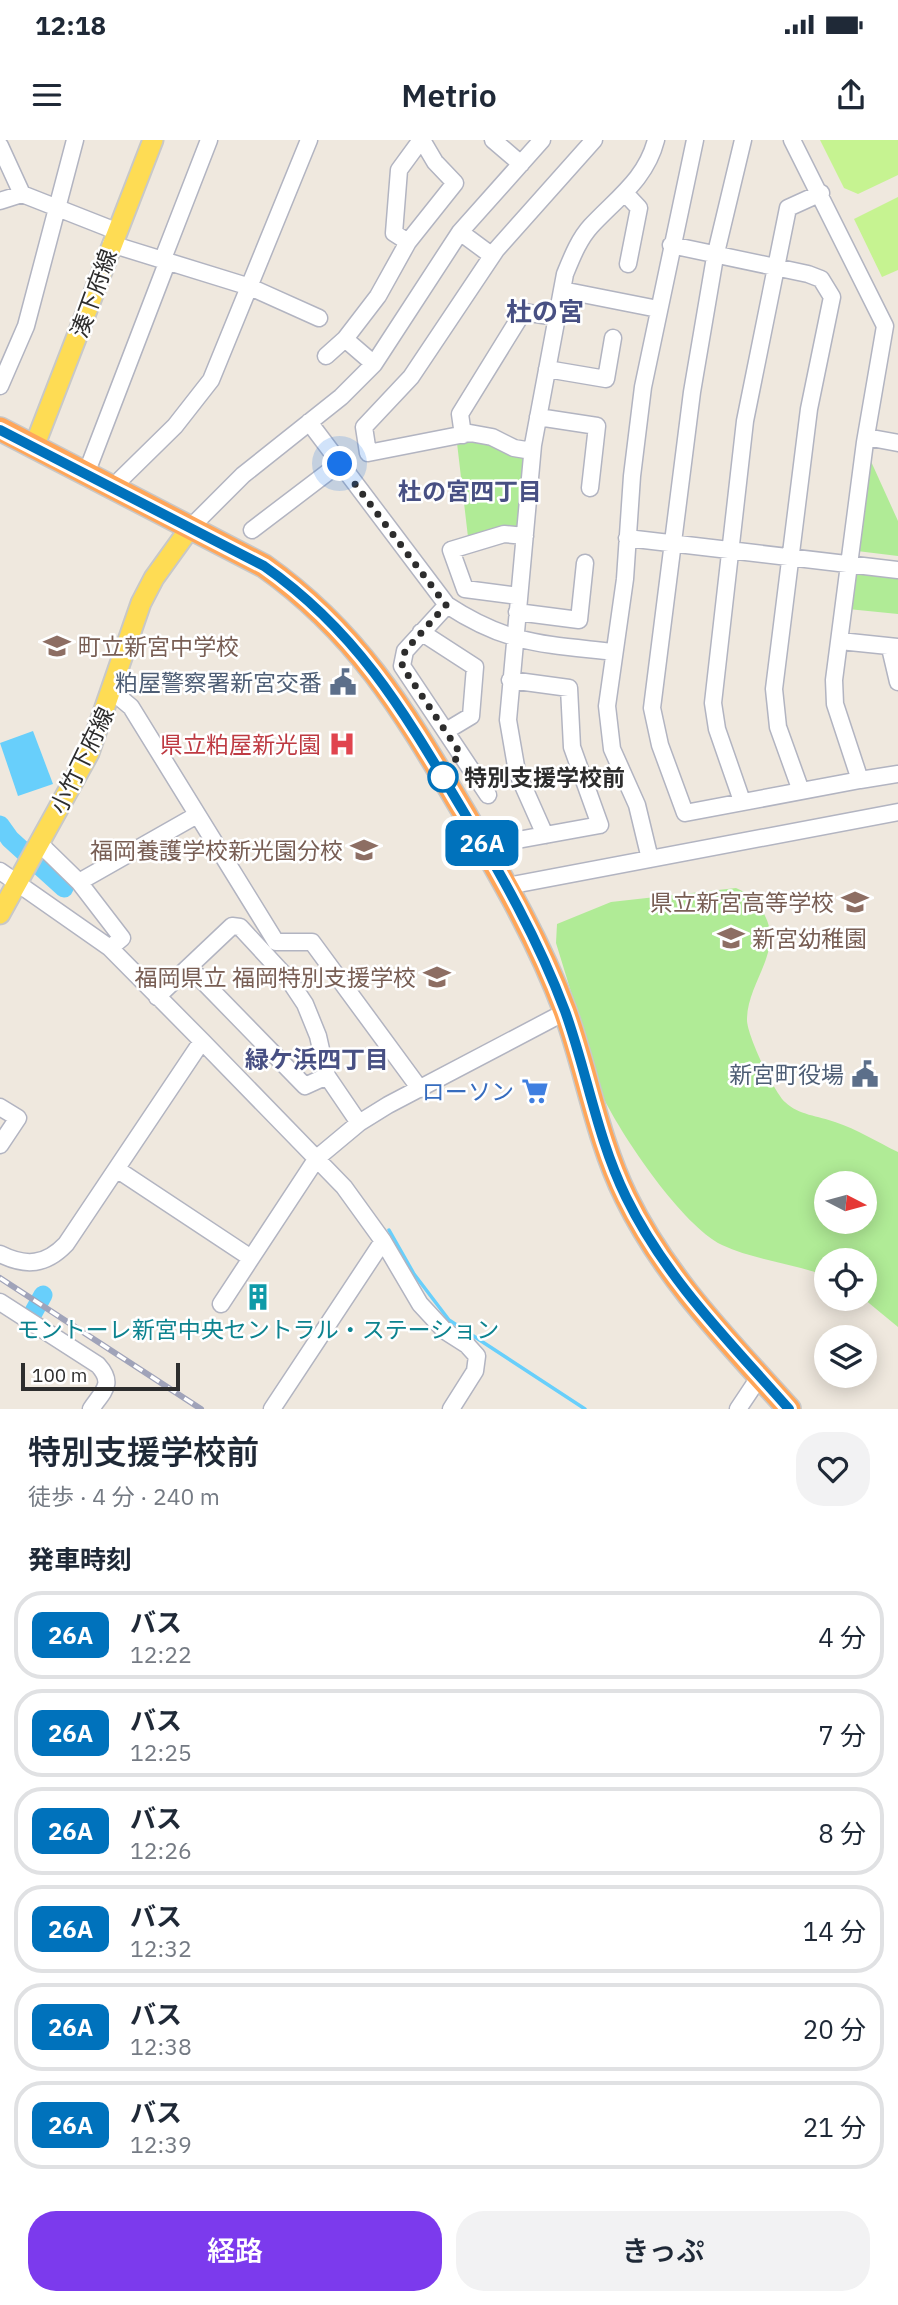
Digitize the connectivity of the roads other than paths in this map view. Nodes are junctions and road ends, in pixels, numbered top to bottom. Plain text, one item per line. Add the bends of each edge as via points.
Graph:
1 (75, 140) edge
2 (153, 140) edge
3 (209, 140) edge
4 (309, 140) edge
5 (421, 140) edge
6 (493, 140) edge
7 (542, 140) edge
8 (594, 140) edge
9 (656, 140) edge
10 (695, 140) edge
11 (743, 140) edge
12 (792, 140) edge
13 (0, 146) edge
14 (521, 164) junction
15 (625, 193) junction
16 (821, 193) junction
17 (22, 194) junction
18 (0, 201) edge
19 (59, 210) junction
20 (460, 232) junction
21 (114, 238) junction
22 (408, 242) junction
23 (671, 245) junction
24 (491, 255) junction
25 (715, 257) junction
26 (164, 261) junction
27 (628, 264) dead end
28 (776, 268) junction
29 (250, 288) junction
30 (562, 290) junction
31 (658, 309) junction
32 (556, 317) junction
33 (319, 318) dead end
34 (613, 338) dead end
35 (345, 339) junction
36 (326, 356) dead end
37 (374, 364) junction
38 (547, 369) junction
39 (0, 386) edge
40 (538, 416) junction
41 (309, 422) junction
42 (0, 429) edge
43 (463, 435) junction
44 (866, 437) junction
45 (898, 443) edge
46 (34, 447) junction
47 (532, 451) junction
48 (340, 464) junction
49 (86, 474) junction
50 (115, 488) junction
51 (590, 488) dead end
52 (190, 528) junction
53 (252, 530) dead end
54 (525, 536) junction
55 (627, 538) junction
56 (672, 543) junction
57 (731, 551) junction
58 (790, 557) junction
59 (585, 563) dead end
60 (849, 564) junction
61 (898, 570) edge
62 (518, 604) junction
63 (446, 605) junction
64 (421, 632) junction
65 (514, 640) junction
66 (840, 640) junction
67 (894, 647) edge
68 (614, 653) junction
69 (510, 680) junction
70 (898, 682) edge
71 (113, 692) junction
72 (446, 732) junction
73 (898, 774) edge
74 (860, 780) junction
75 (802, 791) junction
76 (488, 795) dead end
77 (742, 801) junction
78 (898, 812) edge
79 (197, 815) junction
80 (545, 835) junction
81 (512, 841) dead end
82 (37, 846) junction
83 (650, 859) junction
84 (0, 871) edge
85 (20, 876) junction
86 (79, 882) junction
87 (508, 886) junction
88 (0, 914) edge
89 (110, 948) junction
90 (191, 968) junction
91 (157, 997) junction
92 (565, 1012) junction
93 (202, 1041) junction
94 (327, 1076) junction
95 (420, 1089) junction
96 (0, 1107) edge
97 (359, 1123) junction
98 (0, 1145) edge
99 (317, 1158) junction
100 (118, 1170) junction
101 (383, 1241) junction
102 (0, 1254) edge
103 (251, 1258) junction
104 (0, 1302) edge
105 (221, 1304) dead end
106 (760, 1376) junction
107 (91, 1409) edge
108 (272, 1409) edge
109 (452, 1409) edge
110 (738, 1409) edge
111 (789, 1409) edge

1 - 19 street
2 - 21 main road, 湊下府線
3 - 26 street
4 - 29 street
5 - 22 street via 399,170 394,233
5 - 22 street via 455,183
6 - 14 street
7 - 14 street
8 - 24 street
9 - 15 street via 645,170
10 - 23 street
11 - 25 street
12 - 16 street
13 - 17 street
14 - 20 street
15 - 27 street via 639,208
15 - 30 street via 589,228 573,254
16 - 28 street via 788,208
16 - 44 street via 885,326
17 - 18 street
17 - 19 street
19 - 21 street
19 - 39 street via 26,326
20 - 24 street
20 - 37 street
21 - 26 street
21 - 46 main road, 湊下府線
22 - 35 street via 378,296
23 - 25 street
23 - 31 street
24 - 43 street via 411,377 364,427 368,453
25 - 28 street
25 - 56 street
26 - 29 street
26 - 49 street
28 - 57 street via 745,421
28 - 58 street via 821,279 832,297 809,409
29 - 33 street
29 - 50 street via 205,391
30 - 31 street
30 - 32 street
31 - 55 street via 643,387
32 - 38 street
32 - 43 street via 523,312 460,414
34 - 38 street via 606,379
35 - 36 street
35 - 37 street
37 - 41 street
38 - 40 street
40 - 47 street
40 - 51 street via 597,426
41 - 48 street
41 - 52 street via 243,475
42 - 46 highway
43 - 47 street via 492,437
44 - 45 street
44 - 60 street
46 - 49 highway
47 - 54 street
48 - 53 street
48 - 63 street
49 - 50 highway
50 - 52 highway
52 - 71 main road, 小竹下府線 via 141,603
52 - 87 highway via 283,579 367,661 403,710
54 - 62 street
54 - 62 street via 505,534 451,550 465,589
55 - 56 street
55 - 68 street
56 - 57 street
56 - 77 street via 652,708 660,744 685,813
57 - 58 street
57 - 77 street via 713,703
58 - 60 street
58 - 75 street via 774,703
59 - 62 street via 579,620
60 - 61 street
60 - 66 street
62 - 65 street
63 - 64 street
63 - 65 street via 478,626
64 - 72 street via 405,651 402,666
64 - 72 street via 475,667 471,716
65 - 68 street
65 - 69 street
66 - 67 street
66 - 74 street via 835,704
67 - 70 street
68 - 83 street via 607,706 609,733 639,812
69 - 80 street via 510,743 524,791
69 - 80 street via 569,688 572,747 599,816 600,825
71 - 79 street via 131,707
71 - 82 main road, 小竹下府線 via 89,753
72 - 76 street
73 - 74 street
74 - 75 street
75 - 77 street
78 - 83 street
79 - 86 street
79 - 95 street via 276,942 312,942
80 - 81 street
82 - 85 main road, 小竹下府線
82 - 86 street
83 - 87 street
84 - 85 street
85 - 88 main road, 小竹下府線
85 - 89 street
86 - 89 street via 122,938
87 - 92 highway
89 - 91 street
90 - 91 street
90 - 94 street via 305,1086
90 - 94 street via 232,926 240,927 305,1004
91 - 93 street
92 - 95 street
92 - 106 highway via 612,1164 636,1215 680,1286
93 - 99 street
93 - 100 street
94 - 97 street
95 - 97 street
96 - 98 street via 18,1118
97 - 99 street
99 - 101 street via 344,1186
99 - 103 street
100 - 102 street via 58,1253 32,1264
100 - 103 street
101 - 108 street
101 - 109 street via 425,1311 477,1356 475,1371
103 - 105 street
104 - 107 street via 107,1375 107,1385
106 - 110 street
106 - 111 highway

